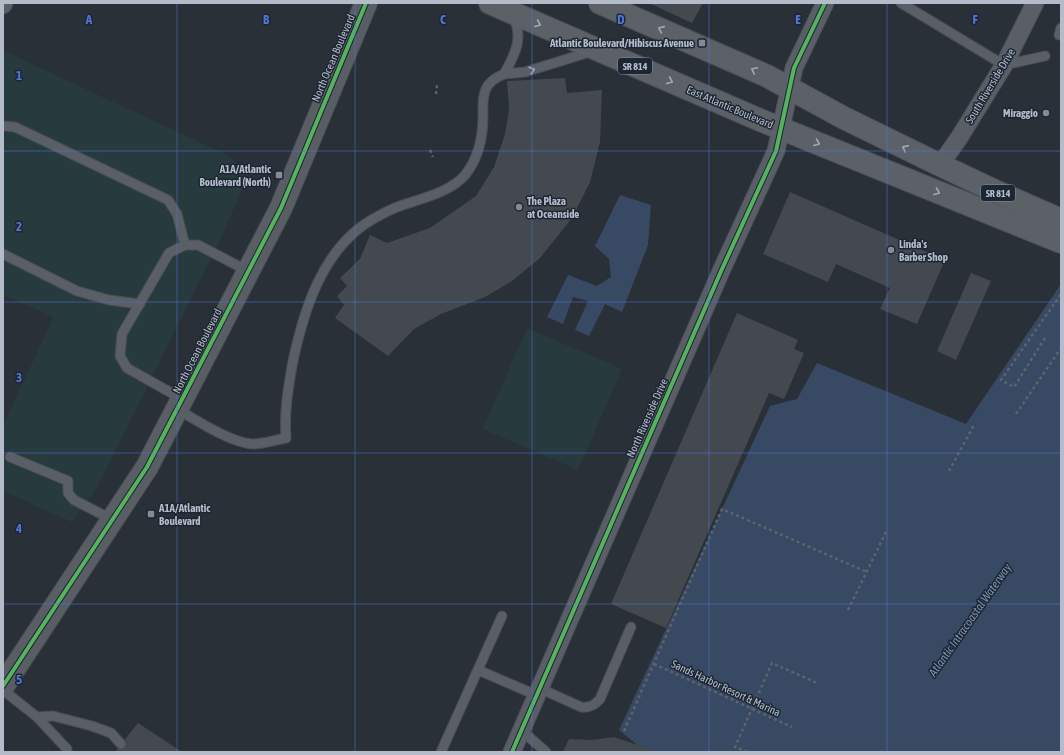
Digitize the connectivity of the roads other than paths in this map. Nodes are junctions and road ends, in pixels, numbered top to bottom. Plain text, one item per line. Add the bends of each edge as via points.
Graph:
1 (366, 3) edge
2 (490, 3) edge
3 (600, 3) edge
4 (825, 3) edge
5 (901, 3) edge
6 (1035, 3) edge
7 (510, 12) junction
8 (598, 50) junction
9 (1045, 56) dead end
10 (1004, 66) junction
11 (504, 74) junction
12 (789, 88) junction
13 (3, 126) edge
14 (780, 128) junction
15 (940, 165) junction
16 (1057, 229) edge
17 (185, 245) junction
18 (3, 254) edge
19 (248, 271) junction
20 (140, 304) junction
21 (180, 404) junction
22 (10, 457) dead end
23 (113, 520) junction
24 (502, 616) dead end
25 (631, 627) dead end
26 (478, 670) junction
27 (3, 686) edge
28 (3, 690) edge
29 (538, 692) junction
30 (37, 717) junction
31 (522, 730) junction
32 (121, 744) dead end
33 (67, 752) edge
34 (441, 752) edge
35 (512, 752) edge
36 (546, 752) edge

1 - 19 main road, North Ocean Boulevard via 280,208
2 - 7 main road, East Atlantic Boulevard / SR 814
12 -> 3 main road, East Atlantic Boulevard / SR 814
4 - 12 street, North Riverside Drive via 794,68
5 - 10 lane
6 - 10 street, South Riverside Drive
7 -> 8 main road, East Atlantic Boulevard / SR 814
7 - 11 lane via 517,25 518,35 514,56
11 -> 8 lane via 525,72
8 -> 14 main road, East Atlantic Boulevard / SR 814
9 - 10 lane
10 - 15 street, South Riverside Drive
11 - 21 lane via 490,82 486,88 482,104 480,148 464,177 450,187 372,220 341,245 325,269 314,290 296,346 284,421 286,438 252,444 238,441
12 - 14 street, North Riverside Drive
15 -> 12 main road, East Atlantic Boulevard / SR 814
13 - 17 lane via 15,127 168,200 177,214
14 -> 16 main road, East Atlantic Boulevard / SR 814
14 - 29 street, North Riverside Drive via 776,151
15 - 16 main road, East Atlantic Boulevard / SR 814 via 996,191
17 - 19 lane via 198,245
17 - 20 lane via 169,253
18 - 20 lane via 77,291 109,300
19 - 21 main road, North Ocean Boulevard
20 - 21 lane via 122,334 120,356 127,368
21 - 23 main road, North Ocean Boulevard via 147,467
22 - 23 lane via 68,481 68,493 74,500
23 - 27 main road, North Ocean Boulevard
24 - 26 lane
25 - 29 lane via 596,704 582,707
26 - 29 lane
26 - 34 lane
28 - 30 lane
29 - 31 street, North Riverside Drive
30 - 32 lane via 54,716 92,726 111,733
30 - 33 lane via 68,749
31 - 35 street, North Riverside Drive
31 - 36 lane

